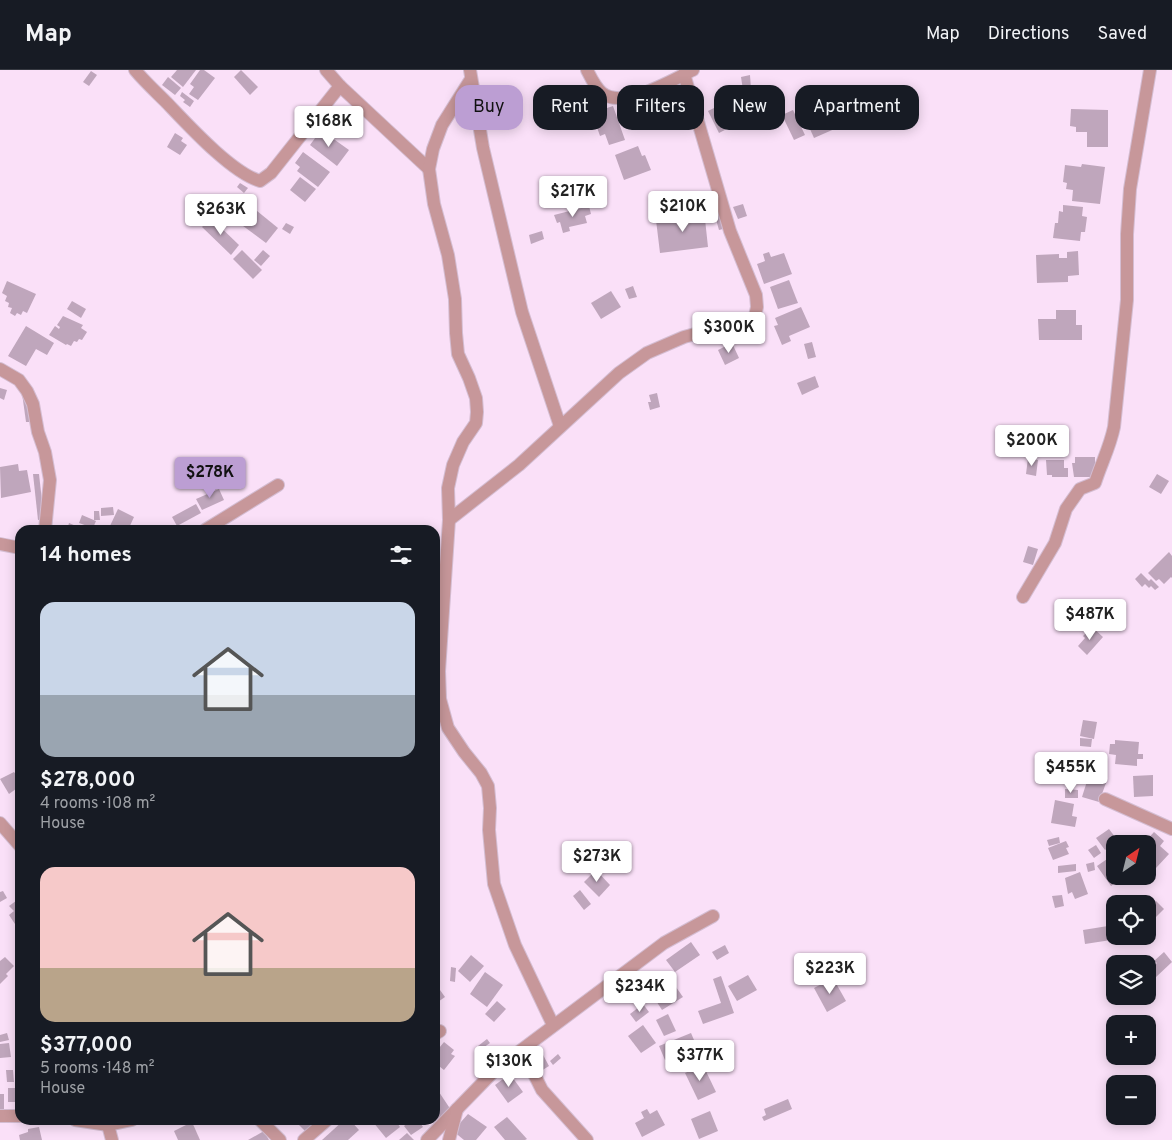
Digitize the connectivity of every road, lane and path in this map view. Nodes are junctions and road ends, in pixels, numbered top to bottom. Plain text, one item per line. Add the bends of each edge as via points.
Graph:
1 (135, 70) edge
2 (326, 70) edge
3 (586, 70) edge
4 (1150, 70) edge
5 (689, 72) edge
6 (470, 75) edge
7 (340, 86) junction
8 (429, 169) junction
9 (0, 370) edge
10 (560, 426) junction
11 (278, 485) dead end
12 (449, 520) junction
13 (46, 525) edge
14 (213, 525) edge
15 (0, 544) edge
16 (15, 547) edge
17 (1023, 597) dead end
18 (440, 644) edge
19 (440, 699) edge
20 (1105, 799) dead end
21 (0, 823) edge
22 (1172, 829) edge
23 (15, 840) edge
24 (714, 916) dead end
25 (553, 1024) junction
26 (515, 1054) junction
27 (457, 1108) junction
28 (0, 1116) edge
29 (15, 1116) edge
30 (108, 1125) edge
31 (265, 1125) edge
32 (321, 1125) edge
33 (112, 1140) edge
34 (280, 1140) edge
35 (304, 1140) edge
36 (427, 1140) edge
37 (448, 1140) edge
38 (587, 1140) edge

1 - 7 street via 223,157 260,181 271,173
2 - 7 street
3 - 5 street via 602,93 613,99 628,98
4 - 17 street via 1130,189 1127,300 1110,446 1095,483 1080,489 1066,510 1055,543
5 - 10 street via 730,231 756,295 755,316 749,323 684,337 647,353 619,373
6 - 8 street via 442,125
6 - 10 street via 483,148 522,312
7 - 8 street
8 - 12 street via 455,299 458,354 476,398 476,423 463,442 448,488
9 - 13 street via 19,380 33,404 50,480
10 - 12 street via 519,464
11 - 14 street
12 - 18 street
15 - 16 street
19 - 25 street via 448,728 488,786 488,830 494,884 515,945
20 - 22 street
21 - 23 street
24 - 25 street via 664,943
25 - 26 street
26 - 27 street
26 - 38 street
27 - 36 street
27 - 37 street
28 - 29 street
30 - 33 street
31 - 34 street
32 - 35 street

